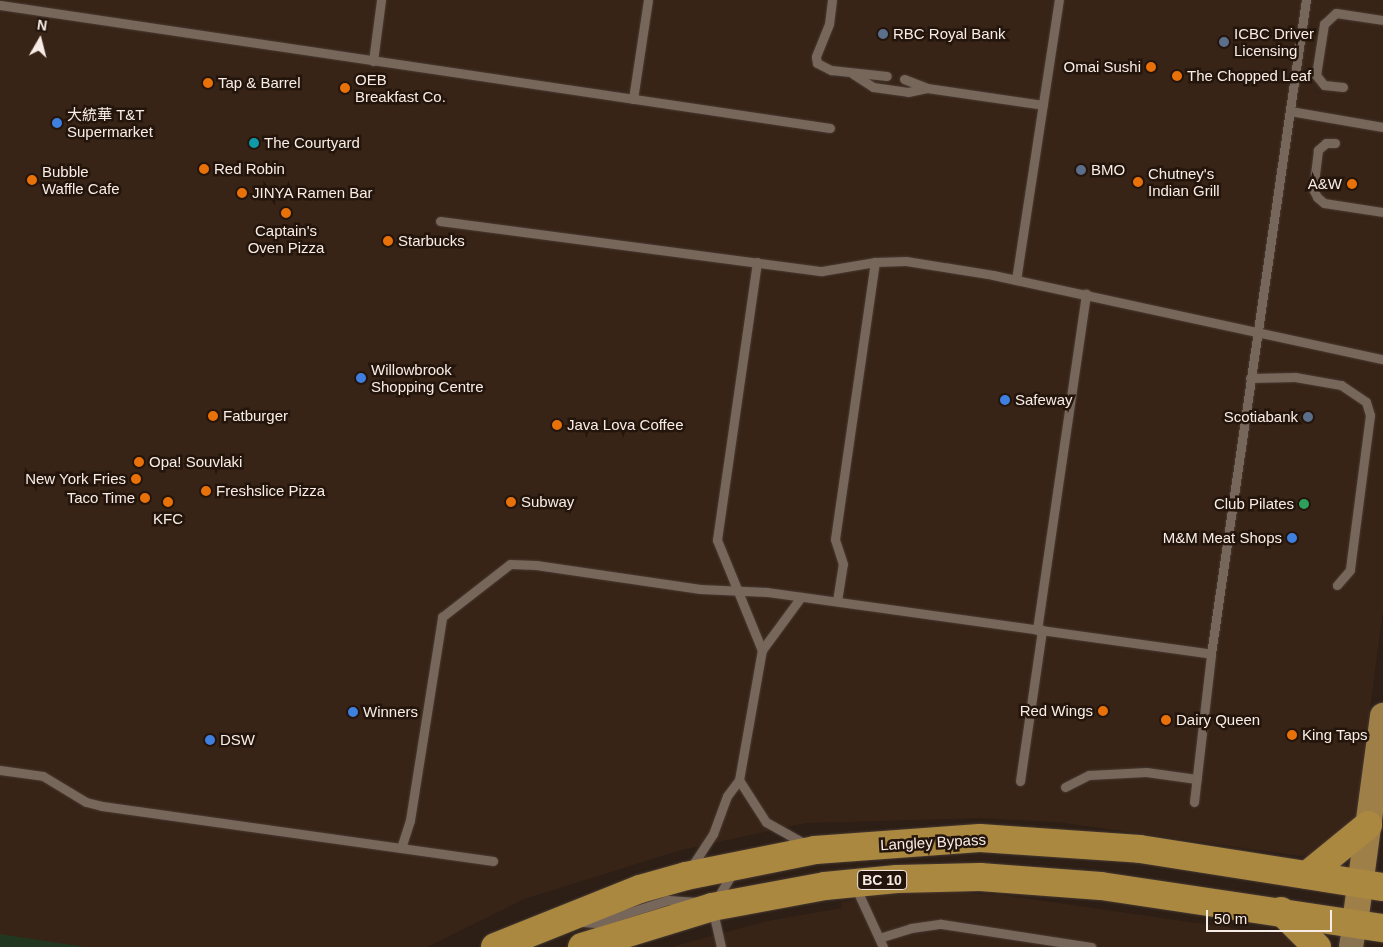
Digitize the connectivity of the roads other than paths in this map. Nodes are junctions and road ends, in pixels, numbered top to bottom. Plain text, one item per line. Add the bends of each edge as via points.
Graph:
1 (381, 0) edge
2 (648, 0) edge
3 (832, 0) edge
4 (1059, 0) edge
5 (1306, 0) edge
6 (0, 5) edge
7 (1383, 20) edge
8 (373, 60) junction
9 (853, 74) junction
10 (887, 76) dead end
11 (904, 79) dead end
12 (1343, 87) dead end
13 (927, 88) junction
14 (633, 99) junction
15 (1043, 105) junction
16 (1290, 111) junction
17 (1383, 127) edge
18 (830, 128) dead end
19 (1335, 142) dead end
20 (1383, 212) edge
21 (440, 220) dead end
22 (757, 262) junction
23 (875, 262) junction
24 (1016, 280) junction
25 (1086, 294) junction
26 (1257, 331) junction
27 (1383, 359) edge
28 (1250, 378) junction
29 (1337, 585) dead end
30 (737, 590) junction
31 (801, 597) junction
32 (837, 601) junction
33 (1039, 630) junction
34 (762, 650) junction
35 (1211, 654) junction
36 (1383, 716) edge
37 (0, 770) edge
38 (1197, 779) junction
39 (739, 780) junction
40 (1020, 781) dead end
41 (1065, 787) dead end
42 (1194, 802) dead end
43 (1368, 825) junction
44 (401, 848) junction
45 (815, 850) junction
46 (493, 861) dead end
47 (738, 864) junction
48 (1307, 875) junction
49 (686, 876) junction
50 (854, 883) junction
51 (1372, 885) edge
52 (712, 907) junction
53 (1281, 911) junction
54 (562, 921) junction
55 (1383, 928) edge
56 (1353, 935) edge
57 (879, 938) junction
58 (495, 947) edge
59 (582, 947) edge
60 (721, 947) edge
61 (883, 947) edge
62 (1091, 947) edge
63 (1317, 947) edge

1 - 8 lane
2 - 14 lane
3 - 9 lane via 829,24 816,57 817,63 831,70
4 - 15 lane
5 - 16 lane
6 - 8 lane
7 - 12 lane via 1336,13 1324,24 1316,75 1324,85
8 - 14 lane
9 - 10 lane
9 - 13 lane via 873,87 908,92
11 - 13 lane
13 - 15 lane
14 - 18 lane
15 - 24 lane
16 - 17 lane
16 - 26 lane
19 - 20 lane via 1326,143 1318,150 1313,189 1317,197 1324,203
21 - 22 lane
22 - 23 lane via 822,271
22 - 30 lane via 718,523 717,540
23 - 24 lane via 906,261
23 - 32 lane via 835,539 843,564
24 - 25 lane
25 - 26 lane
25 - 33 lane
26 - 27 lane
26 - 28 lane
28 - 29 lane via 1295,377 1341,385 1366,402 1370,415 1350,570
28 - 35 lane
30 - 31 lane
30 - 34 lane
30 - 44 lane via 700,589 522,563 510,564 459,602 442,617 410,818
31 - 32 lane
31 - 34 lane
32 - 33 lane
33 - 35 lane
33 - 40 lane
34 - 39 lane
35 - 38 lane
36 - 43 main road
37 - 44 lane via 43,776 63,790 94,804
38 - 41 lane via 1146,772 1089,774
38 - 42 lane
39 - 45 lane via 766,822
39 - 49 lane via 727,796 713,834
43 - 48 highway
43 - 51 main road
44 - 46 lane
45 - 47 highway, Langley Bypass / BC 10
45 - 48 highway, Langley Bypass / BC 10 via 980,838 1140,849
47 - 49 highway, Langley Bypass / BC 10
47 - 52 lane
48 - 51 highway, Langley Bypass / BC 10
49 - 54 highway, Langley Bypass / BC 10 via 640,889
50 - 52 highway, BC 10
50 - 53 highway, BC 10 via 980,878 1053,882
50 - 57 lane
51 - 56 main road
52 - 54 lane via 698,902 668,900 596,923
52 - 59 highway, BC 10
52 - 60 lane
53 - 56 highway, BC 10
53 - 63 highway
54 - 58 highway, Langley Bypass / BC 10
55 - 56 highway, BC 10
57 - 61 lane
57 - 62 lane via 911,928 941,924

